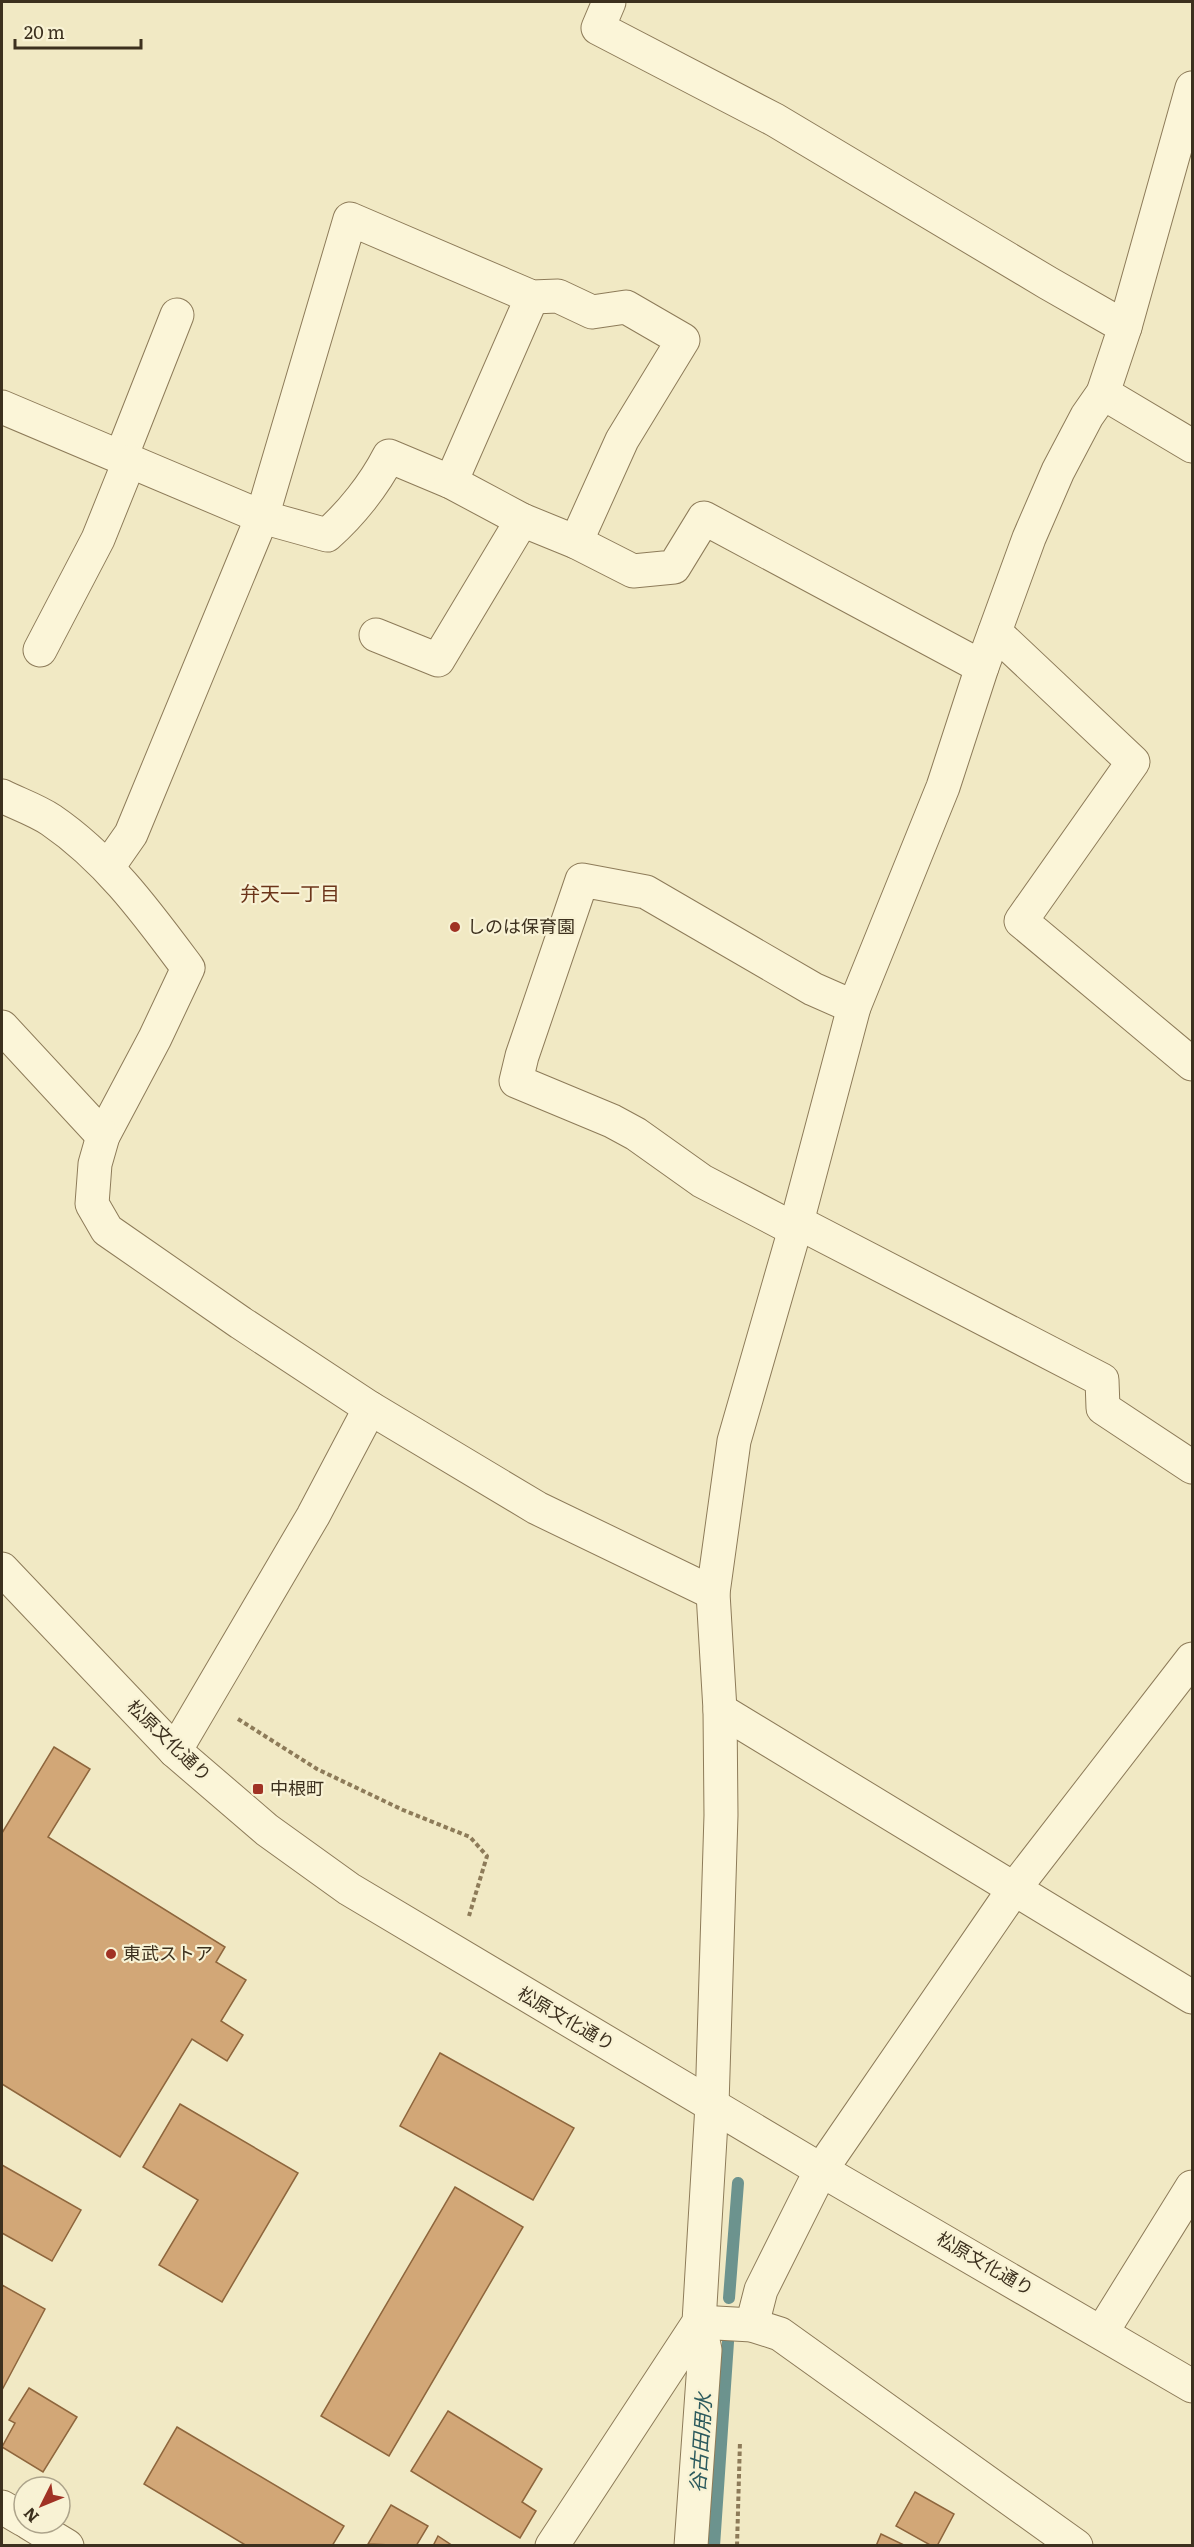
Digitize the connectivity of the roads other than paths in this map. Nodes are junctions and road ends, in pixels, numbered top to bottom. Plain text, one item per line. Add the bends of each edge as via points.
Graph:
1 (609, 2) edge
2 (1192, 88) edge
3 (532, 297) junction
4 (177, 315) dead end
5 (1125, 327) junction
6 (1103, 393) junction
7 (2, 407) edge
8 (1192, 446) edge
9 (125, 459) junction
10 (451, 482) junction
11 (262, 517) junction
12 (522, 520) junction
13 (576, 542) junction
14 (995, 632) junction
15 (376, 635) dead end
16 (40, 650) dead end
17 (982, 667) junction
18 (2, 796) edge
19 (108, 867) junction
20 (854, 1007) junction
21 (2, 1027) edge
22 (1192, 1064) edge
23 (103, 1136) junction
24 (795, 1225) junction
25 (370, 1408) junction
26 (1192, 1467) edge
27 (2, 1569) edge
28 (713, 1593) junction
29 (1192, 1659) edge
30 (720, 1710) junction
31 (175, 1751) junction
32 (1014, 1889) junction
33 (1192, 1997) edge
34 (712, 2105) junction
35 (821, 2170) junction
36 (1192, 2187) edge
37 (699, 2322) junction
38 (752, 2325) junction
39 (1102, 2332) junction
40 (1192, 2386) edge
41 (48, 2535) edge
42 (67, 2546) edge
43 (552, 2546) edge
44 (691, 2546) edge
45 (1076, 2546) edge

1 - 5 street via 598,28 775,120
2 - 5 street
3 - 10 street
3 - 11 street via 350,219
3 - 13 street via 558,296 592,312 626,307 683,340 622,440
4 - 9 street
5 - 6 street
6 - 8 street
6 - 14 street via 1058,471
7 - 9 street
9 - 11 street
9 - 16 street via 98,539
10 - 11 street via 389,456 379,476 327,535
10 - 12 street
11 - 19 street via 131,834
12 - 13 street
12 - 15 street via 438,660
13 - 17 street via 633,571 675,567 704,518
14 - 17 street
14 - 22 street via 1133,762 1021,921
17 - 20 street via 943,788
18 - 19 street via 49,819
19 - 23 street via 188,968
20 - 24 street
20 - 24 street via 813,989 646,892 582,880 522,1056 516,1081 612,1121 702,1181
21 - 23 street
23 - 25 street via 95,1164 92,1204 107,1230
24 - 26 street via 1102,1380 1103,1408
24 - 28 street via 734,1441
25 - 28 street via 537,1508
25 - 31 street via 313,1516
27 - 31 street, 松原文化通り
28 - 30 street
29 - 32 street
30 - 32 street
30 - 34 street via 721,1815
31 - 34 street, 松原文化通り via 267,1830 349,1889
32 - 33 street
32 - 35 street
34 - 35 street, 松原文化通り
34 - 37 street
35 - 38 street via 761,2290
35 - 39 street, 松原文化通り
36 - 39 street
37 - 38 street
37 - 43 street
37 - 44 street via 705,2350
38 - 45 street via 780,2334
39 - 40 street, 松原文化通り
41 - 42 street

